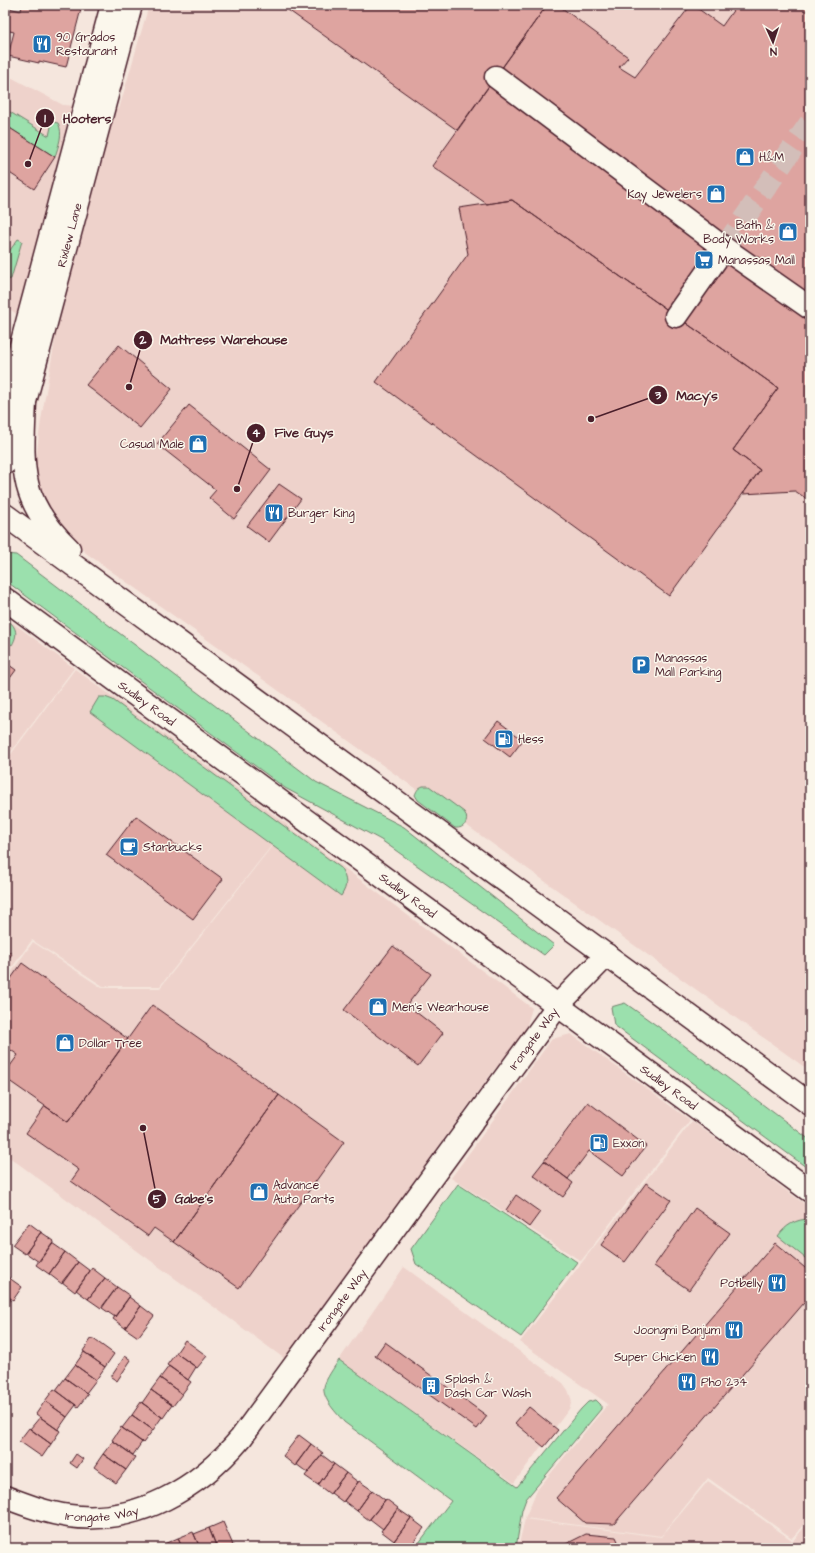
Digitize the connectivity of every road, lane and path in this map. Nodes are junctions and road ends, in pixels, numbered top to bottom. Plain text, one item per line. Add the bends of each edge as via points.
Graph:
1 (112, 5) edge
2 (131, 5) edge
3 (496, 77) dead end
4 (724, 248) junction
5 (810, 308) edge
6 (676, 316) dead end
7 (15, 404) edge
8 (5, 463) edge
9 (5, 515) edge
10 (5, 599) edge
11 (128, 605) junction
12 (607, 955) junction
13 (558, 1005) junction
14 (810, 1104) edge
15 (810, 1190) edge
16 (5, 1497) edge

1 - 7 main road, Rixlew Lane
2 - 7 main road, Rixlew Lane
3 - 4 main road
4 - 5 main road
4 - 6 main road
7 - 8 main road, Rixlew Lane
7 - 11 main road via 25,478 31,500 52,533
9 - 11 main road
10 - 13 main road, Sudley Road
11 - 12 main road
12 - 13 main road, Irongate Way
12 - 14 main road
13 - 15 main road, Sudley Road
13 - 16 main road, Irongate Way via 246,1433 218,1464 198,1480 164,1500 143,1509 115,1516 69,1516

